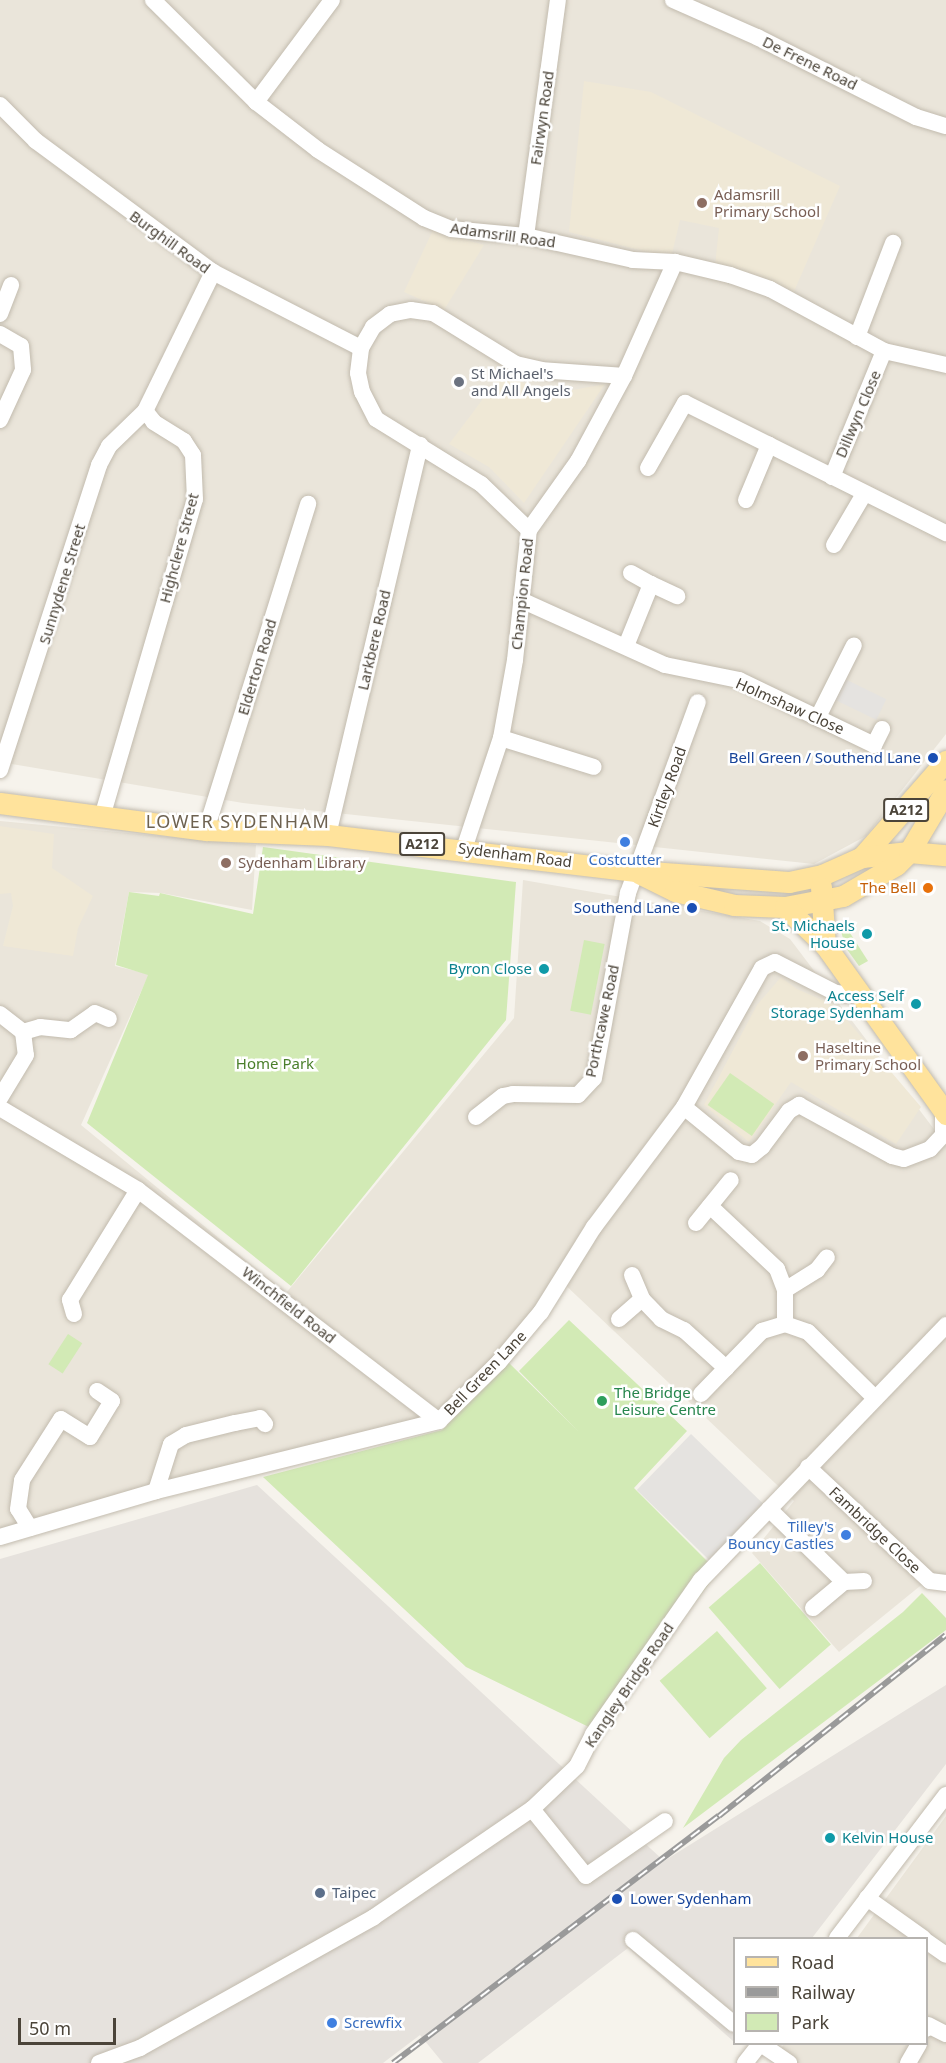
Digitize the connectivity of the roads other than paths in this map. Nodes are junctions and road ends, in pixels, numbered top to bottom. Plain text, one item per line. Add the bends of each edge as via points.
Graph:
1 (153, 0) edge
2 (332, 0) edge
3 (558, 0) edge
4 (673, 0) edge
5 (256, 102) junction
6 (0, 105) edge
7 (946, 126) edge
8 (526, 236) junction
9 (892, 243) dead end
10 (675, 262) junction
11 (213, 272) junction
12 (11, 285) dead end
13 (0, 315) edge
14 (0, 334) edge
15 (856, 337) junction
16 (361, 348) junction
17 (884, 351) junction
18 (946, 366) edge
19 (624, 376) junction
20 (145, 411) junction
21 (0, 420) edge
22 (420, 445) junction
23 (769, 445) junction
24 (648, 468) dead end
25 (832, 477) junction
26 (864, 494) junction
27 (746, 500) dead end
28 (308, 504) dead end
29 (529, 530) junction
30 (946, 533) edge
31 (834, 545) dead end
32 (632, 573) dead end
33 (651, 584) junction
34 (676, 596) dead end
35 (521, 600) junction
36 (854, 645) dead end
37 (626, 646) junction
38 (699, 702) dead end
39 (818, 717) junction
40 (882, 729) dead end
41 (501, 738) junction
42 (946, 761) edge
43 (594, 767) dead end
44 (0, 770) edge
45 (946, 790) edge
46 (0, 803) edge
47 (102, 817) junction
48 (206, 830) junction
49 (328, 834) junction
50 (464, 849) junction
51 (909, 852) junction
52 (946, 855) edge
53 (862, 857) junction
54 (636, 871) junction
55 (816, 876) junction
56 (820, 901) junction
57 (785, 907) junction
58 (825, 945) junction
59 (861, 996) junction
60 (0, 1014) edge
61 (109, 1019) dead end
62 (23, 1032) junction
63 (0, 1098) edge
64 (684, 1107) junction
65 (0, 1108) edge
66 (945, 1113) edge
67 (476, 1117) dead end
68 (731, 1180) dead end
69 (138, 1190) junction
70 (710, 1206) junction
71 (696, 1223) dead end
72 (827, 1257) dead end
73 (632, 1275) dead end
74 (785, 1290) junction
75 (642, 1299) junction
76 (74, 1314) dead end
77 (619, 1319) dead end
78 (785, 1324) junction
79 (946, 1325) edge
80 (726, 1368) junction
81 (97, 1391) dead end
82 (701, 1394) dead end
83 (874, 1397) junction
84 (439, 1420) junction
85 (266, 1424) dead end
86 (808, 1467) junction
87 (156, 1491) junction
88 (769, 1509) junction
89 (30, 1528) junction
90 (0, 1537) edge
91 (864, 1581) dead end
92 (844, 1582) junction
93 (946, 1583) edge
94 (813, 1608) dead end
95 (946, 1795) edge
96 (532, 1809) junction
97 (664, 1821) dead end
98 (867, 1898) junction
99 (838, 1937) edge
100 (921, 1937) edge
101 (633, 1940) dead end
102 (928, 1942) edge
103 (946, 1955) edge
104 (733, 2022) edge
105 (928, 2026) edge
106 (946, 2034) edge
107 (759, 2045) edge
108 (763, 2045) edge
109 (918, 2045) edge
110 (99, 2063) edge
111 (746, 2063) edge
112 (789, 2063) edge
113 (908, 2063) edge

1 - 5 street, Adamsrill Road
2 - 5 street
3 - 8 street, Fairwyn Road
4 - 7 street, De Frene Road via 757,37 916,117
5 - 8 street, Adamsrill Road via 318,150 424,218 451,229
6 - 11 street, Burghill Road via 36,141
8 - 10 street, Adamsrill Road via 633,260
9 - 15 street
10 - 15 street, Adamsrill Road via 770,289
10 - 19 street, Champion Road
11 - 16 street, Burghill Road
11 - 20 street
12 - 13 street
14 - 21 street via 21,346 23,370
15 - 17 street, Adamsrill Road
16 - 19 street via 373,327 390,314 411,310 433,313 516,364 541,370
16 - 22 street via 358,373 362,392 376,419 397,435
17 - 18 street, Adamsrill Road
17 - 25 street, Dillwyn Close
19 - 29 street, Champion Road via 578,461
20 - 44 street, Sunnydene Street via 109,446 99,465
20 - 47 street, Highclere Street via 154,422 184,441 193,455 195,499
22 - 29 street via 482,484
22 - 49 street, Larkbere Road
23 - 24 street, Dillwyn Close via 685,403
23 - 25 street, Dillwyn Close
23 - 27 street
25 - 26 street, Dillwyn Close
26 - 30 street, Dillwyn Close
26 - 31 street
28 - 48 street, Elderton Road
29 - 35 street, Champion Road
32 - 33 street
33 - 34 street
33 - 37 street
35 - 37 street, Holmshaw Close
35 - 41 street, Champion Road
36 - 39 street
37 - 39 street, Holmshaw Close via 665,665 739,680
38 - 54 street, Kirtley Road
39 - 40 street, Holmshaw Close via 874,745
41 - 43 street
41 - 50 street, Champion Road
42 - 53 main road, A212
45 - 51 main road, Sydenham Road / A212
46 - 47 main road, Sydenham Road / A212
47 - 48 main road, Sydenham Road / A212
48 - 49 main road, Sydenham Road / A212
49 - 50 main road, Sydenham Road / A212
50 - 54 main road, Sydenham Road / A212
51 - 52 main road
51 - 53 main road
51 - 56 main road, Sydenham Road / A212 via 862,888
53 - 55 main road, A212
54 - 55 main road, Sydenham Road / A212 via 675,871 759,881
54 - 57 main road, Sydenham Road / A212 via 675,891 734,905
54 - 67 street, Porthcawe Road via 628,893 594,1078 587,1089 566,1098 503,1096
55 - 56 main road
56 - 57 main road, Sydenham Road / A212
56 - 58 main road
57 - 58 main road
58 - 59 main road
59 - 64 street, Bell Green Lane via 844,996 769,962
59 - 66 main road
60 - 62 street
61 - 62 street via 95,1012 77,1029 40,1027
62 - 63 street via 26,1054
64 - 66 street via 740,1152 752,1155 762,1148 789,1111 799,1106 892,1156 904,1158 930,1149 943,1135
64 - 84 street, Bell Green Lane via 594,1227 542,1312 499,1362
65 - 69 street, Winchfield Road
68 - 70 street
69 - 76 street via 70,1300
69 - 84 street, Winchfield Road
70 - 71 street
70 - 74 street via 777,1269
72 - 74 street via 817,1270
73 - 75 street
74 - 78 street
75 - 77 street
75 - 80 street via 661,1319 684,1330
78 - 80 street via 762,1331
78 - 83 street via 808,1332
79 - 83 street, Kangley Bridge Road
80 - 82 street
81 - 89 street via 112,1401 90,1437 61,1419 22,1480 18,1509
83 - 86 street, Kangley Bridge Road
84 - 87 street, Bell Green Lane
85 - 87 street via 260,1418 235,1423 186,1435 171,1444
86 - 88 street, Kangley Bridge Road
86 - 93 street, Fambridge Close via 930,1581
87 - 89 street, Bell Green Lane
88 - 92 street
88 - 96 street, Kangley Bridge Road via 701,1580 593,1734 577,1766
89 - 90 street, Bell Green Lane
91 - 92 street
92 - 94 street
95 - 98 street
96 - 97 street via 586,1876
96 - 110 street, Kangley Bridge Road via 374,1917 140,2048
98 - 99 street
98 - 100 street
101 - 104 street
102 - 103 street
105 - 106 street
107 - 111 street
108 - 112 street
109 - 113 street

